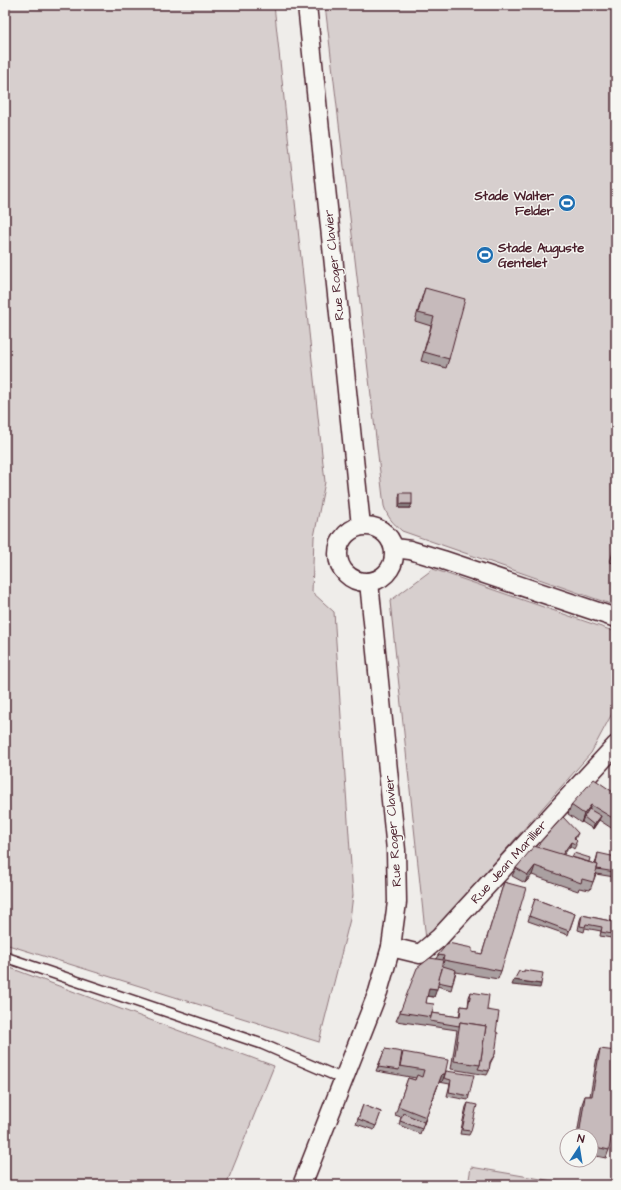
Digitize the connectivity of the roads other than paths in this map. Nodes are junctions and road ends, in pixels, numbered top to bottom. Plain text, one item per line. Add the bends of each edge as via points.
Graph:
1 (307, 5) edge
2 (361, 526) junction
3 (394, 548) junction
4 (369, 582) junction
5 (616, 618) edge
6 (616, 745) edge
7 (391, 947) junction
8 (5, 957) edge
9 (343, 1079) junction
10 (302, 1185) edge

1 - 2 street, Rue Roger Clavier
2 - 3 street via 374,526 385,532
2 - 4 street via 350,530 343,537 338,556 347,574 355,580
3 - 4 street via 394,558 386,574
3 - 5 street via 444,560
4 - 7 street, Rue Roger Clavier via 396,850 397,902
6 - 7 street, Rue Jean Marillier via 439,938 420,954
7 - 9 street, Rue Roger Clavier via 378,992
8 - 9 lane via 262,1044
9 - 10 street, Rue Roger Clavier

